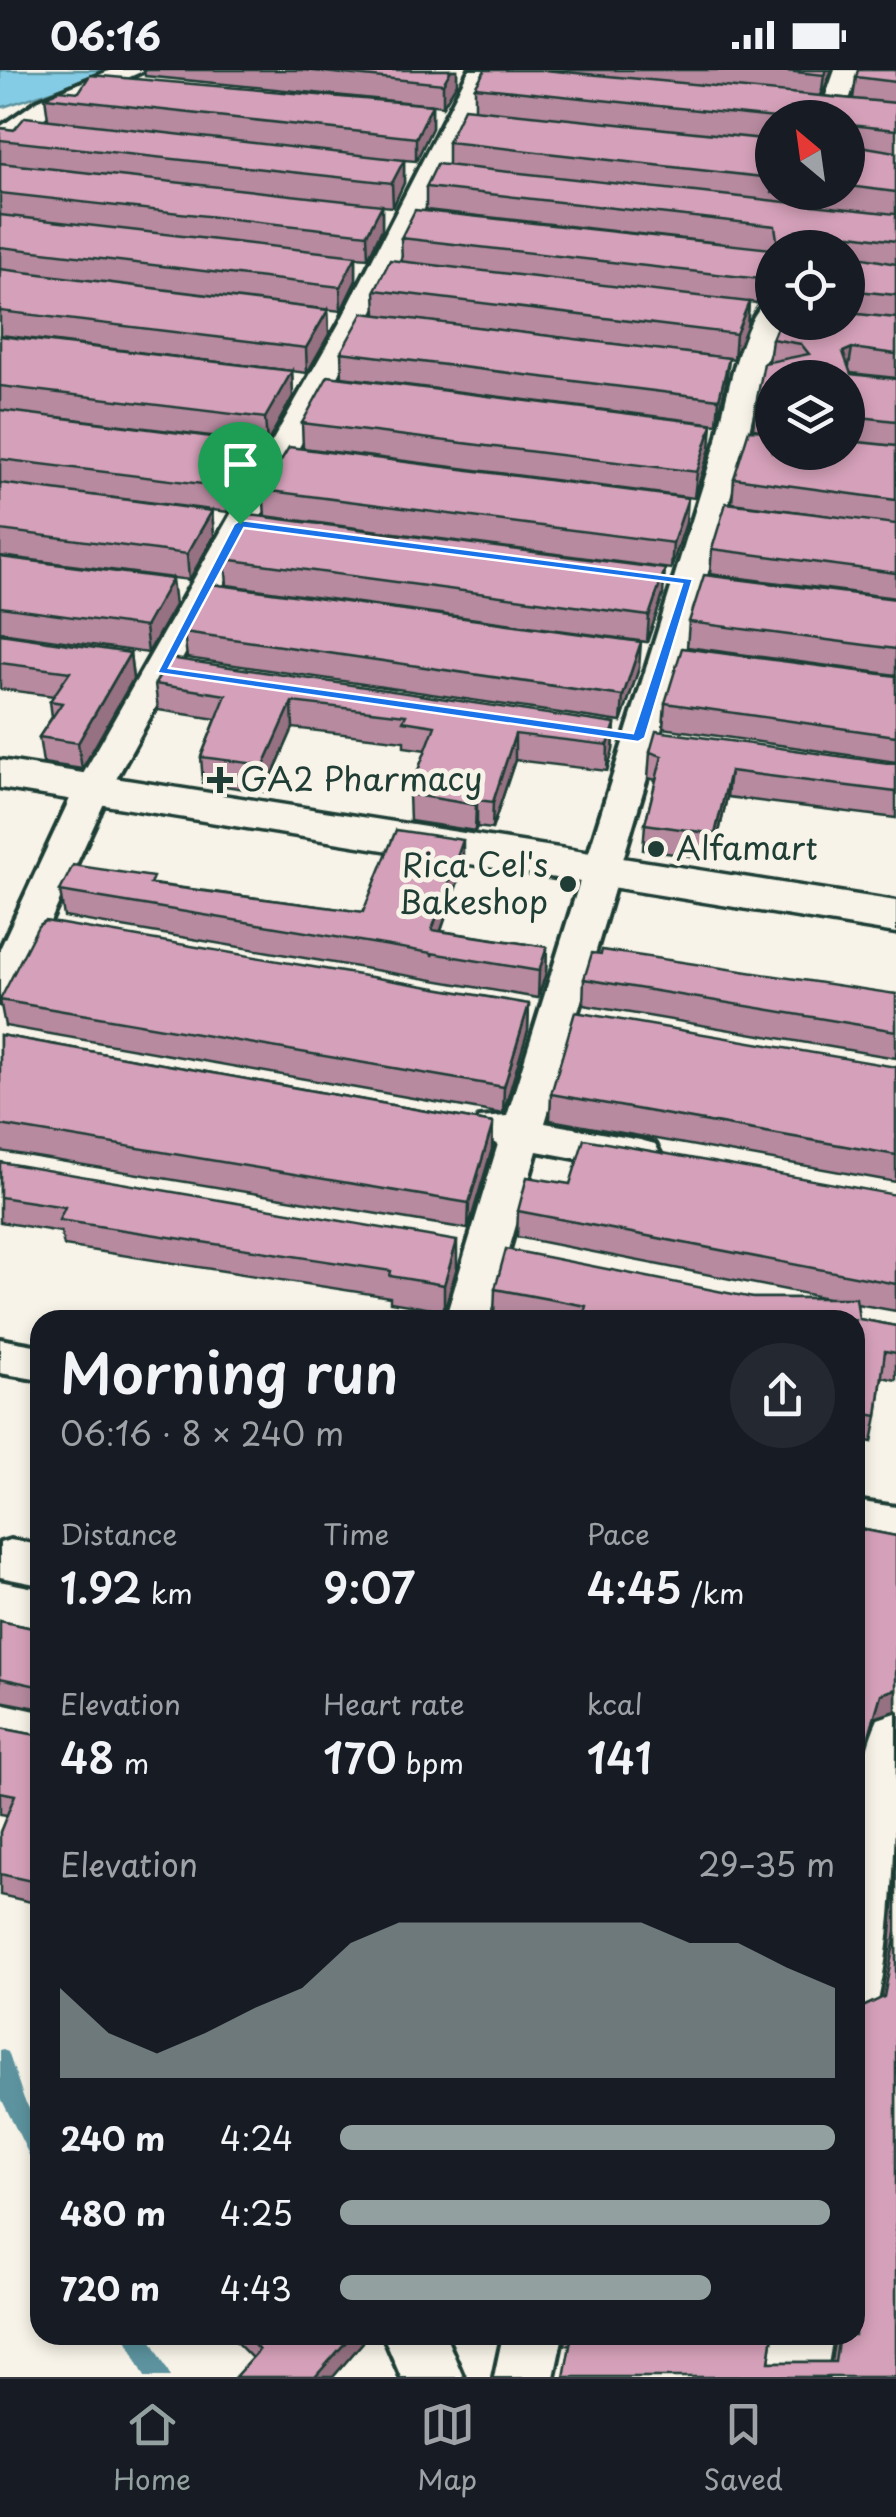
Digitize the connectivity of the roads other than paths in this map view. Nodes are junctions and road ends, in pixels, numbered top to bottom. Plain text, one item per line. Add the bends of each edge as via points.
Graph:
1 (133, 70) edge
2 (847, 70) edge
3 (477, 73) edge
4 (100, 83) junction
5 (155, 89) edge
6 (831, 100) edge
7 (443, 118) junction
8 (490, 122) edge
9 (52, 132) edge
10 (6, 134) edge
11 (390, 167) edge
12 (440, 173) junction
13 (393, 220) junction
14 (442, 225) edge
15 (344, 265) edge
16 (391, 271) junction
17 (731, 312) edge
18 (755, 313) edge
19 (314, 320) edge
20 (353, 324) junction
21 (392, 329) edge
22 (762, 340) edge
23 (750, 373) edge
24 (281, 380) edge
25 (318, 384) junction
26 (358, 390) edge
27 (693, 434) edge
28 (746, 441) junction
29 (241, 453) edge
30 (278, 458) junction
31 (317, 463) edge
32 (671, 507) edge
33 (710, 512) junction
34 (748, 517) edge
35 (203, 520) edge
36 (240, 524) junction
37 (279, 529) edge
38 (650, 576) edge
39 (689, 582) junction
40 (726, 587) edge
41 (166, 589) edge
42 (202, 594) junction
43 (241, 599) edge
44 (628, 650) edge
45 (667, 655) junction
46 (706, 660) edge
47 (126, 665) edge
48 (161, 670) junction
49 (200, 676) edge
50 (600, 732) edge
51 (638, 738) junction
52 (675, 743) edge
53 (0, 774) edge
54 (92, 790) junction
55 (602, 871) junction
56 (896, 917) edge
57 (31, 928) junction
58 (70, 935) edge
59 (0, 990) edge
60 (519, 1010) edge
61 (576, 1020) junction
62 (464, 1123) edge
63 (522, 1133) junction
64 (672, 1160) edge
65 (469, 1310) edge
66 (0, 1356) edge
67 (30, 1362) edge
68 (865, 1522) edge
69 (896, 1528) edge
70 (0, 1725) edge
71 (30, 1732) edge
72 (896, 1735) edge
73 (865, 1935) edge
74 (418, 2345) edge
75 (531, 2345) edge
76 (801, 2345) edge
77 (432, 2377) edge
78 (524, 2377) edge
79 (796, 2377) edge

1 - 4 street
2 - 6 street
3 - 7 street
4 - 5 street
4 - 10 street via 43,105
7 - 8 street
7 - 12 street
9 - 10 street
11 - 12 street
12 - 13 street
13 - 14 street
13 - 16 street
15 - 16 street
16 - 20 street
17 - 18 street
19 - 20 street
20 - 21 street
20 - 25 street
22 - 23 street
23 - 28 street
24 - 25 street
25 - 26 street
25 - 30 street
27 - 28 street
28 - 33 street
29 - 30 street
30 - 31 street
30 - 36 street
32 - 33 street
33 - 34 street
33 - 39 street
35 - 36 street
36 - 37 street
36 - 42 street
38 - 39 street
39 - 40 street
39 - 45 street
41 - 42 street
42 - 43 street
42 - 48 street
44 - 45 street
45 - 46 street
45 - 51 street
47 - 48 street
48 - 49 street
48 - 54 street
50 - 51 street
51 - 52 street
51 - 55 street
53 - 54 street
54 - 55 street
54 - 57 street
55 - 56 street
55 - 61 street
57 - 58 street
57 - 59 street
60 - 61 street
61 - 63 street
62 - 63 street
63 - 64 street
63 - 65 street
66 - 67 street
68 - 69 street
70 - 71 street
72 - 73 street
74 - 77 street
75 - 78 street
76 - 79 street

